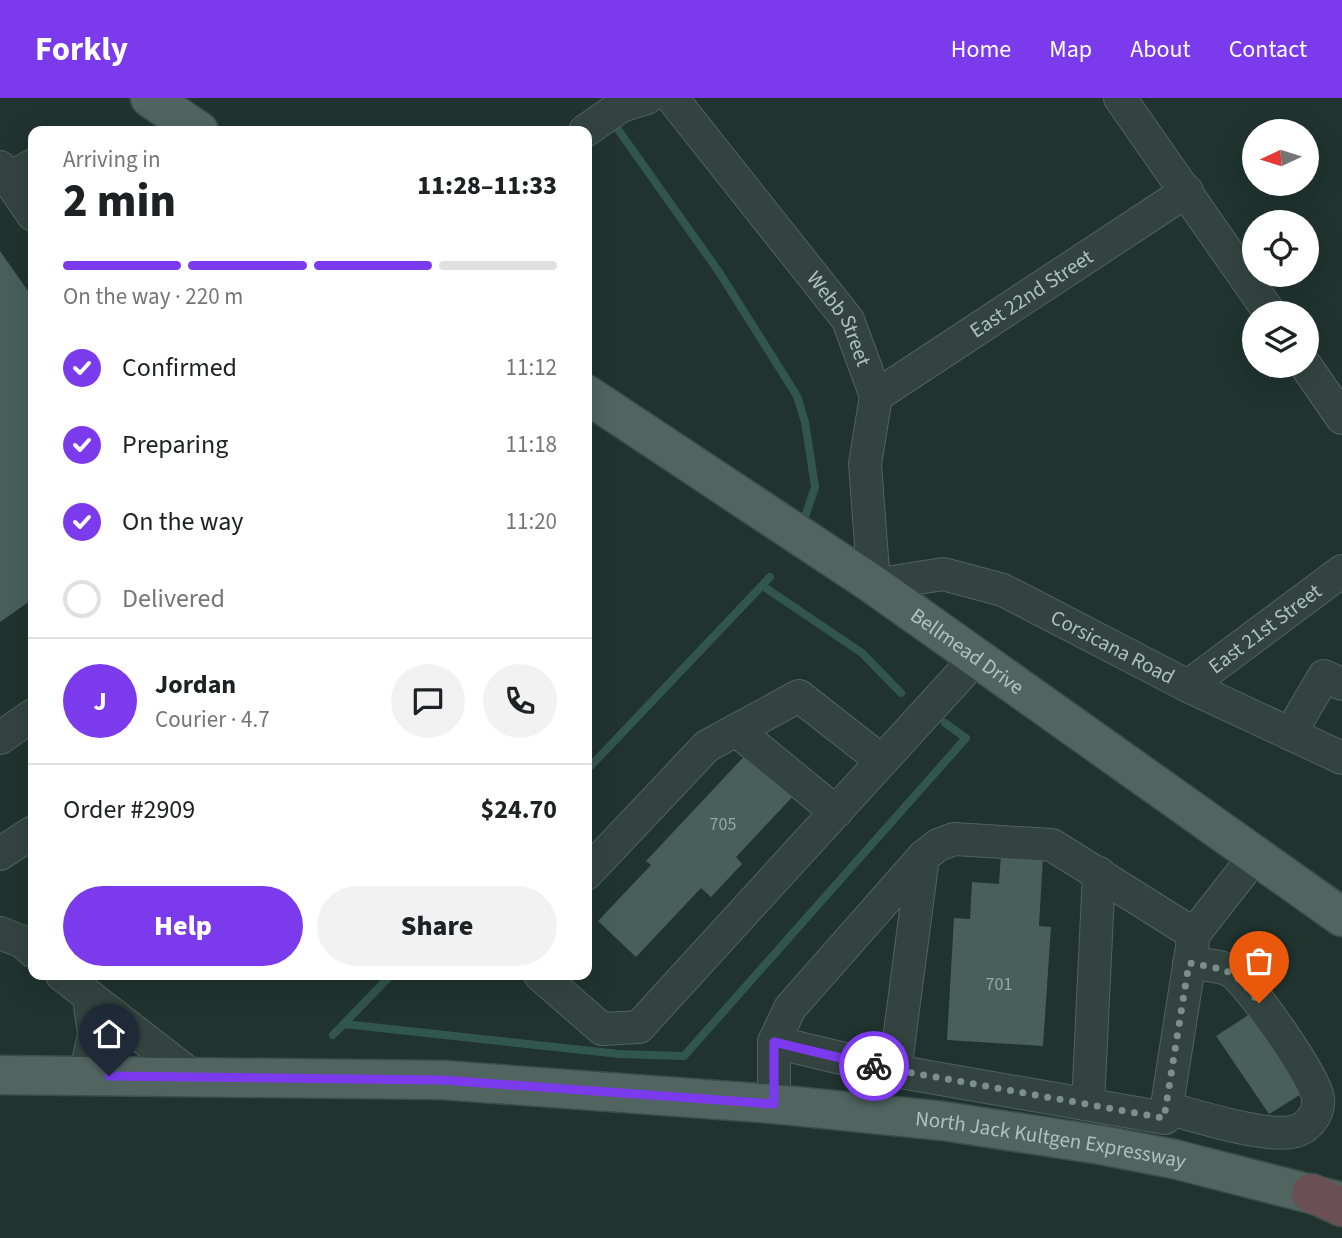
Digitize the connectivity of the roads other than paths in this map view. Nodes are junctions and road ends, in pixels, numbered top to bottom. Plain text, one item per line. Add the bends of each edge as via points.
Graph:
1 (150, 98) edge
2 (648, 98) edge
3 (672, 98) edge
4 (1120, 98) edge
5 (192, 126) edge
6 (592, 126) edge
7 (14, 170) edge
8 (1187, 191) junction
9 (28, 203) edge
10 (1262, 301) edge
11 (1314, 378) edge
12 (876, 396) junction
13 (592, 398) edge
14 (1342, 418) edge
15 (1342, 571) edge
16 (874, 586) junction
17 (976, 658) junction
18 (1342, 684) edge
19 (1188, 686) junction
20 (28, 718) edge
21 (736, 730) junction
22 (1290, 734) junction
23 (0, 738) edge
24 (1342, 758) edge
25 (883, 761) junction
26 (836, 812) junction
27 (28, 835) edge
28 (0, 854) edge
29 (1255, 856) junction
30 (923, 857) junction
31 (592, 868) edge
32 (1099, 873) junction
33 (1342, 917) edge
34 (0, 933) edge
35 (28, 946) edge
36 (1191, 948) junction
37 (68, 980) edge
38 (546, 980) edge
39 (89, 997) junction
40 (774, 1042) junction
41 (895, 1071) junction
42 (191, 1075) junction
43 (85, 1076) junction
44 (6, 1079) edge
45 (774, 1104) junction
46 (1088, 1104) junction
47 (1166, 1108) junction
48 (1332, 1201) edge

1 - 5 main road
2 - 6 street via 621,106
3 - 12 street, Webb Street via 848,320
4 - 8 street
7 - 9 street
8 - 10 street
8 - 12 street, East 22nd Street
11 - 14 street
12 - 16 street, Webb Street via 866,464
13 - 16 main road, Bellmead Drive
15 - 19 street, East 21st Street
16 - 17 main road, Bellmead Drive
16 - 19 street, Corsicana Road via 943,574 1003,590
17 - 25 street
17 - 29 main road, Bellmead Drive
18 - 22 street via 1324,676
19 - 22 street, Corsicana Road
20 - 23 street
21 - 25 street via 799,696
21 - 26 street
21 - 31 street via 707,746
22 - 24 street, Corsicana Road
25 - 26 street
26 - 38 street via 639,1027 602,1029
27 - 28 street
29 - 33 main road, Bellmead Drive
29 - 36 street
30 - 32 street via 954,839 1052,845
30 - 40 street via 790,1008
30 - 41 street
32 - 36 street
32 - 46 street
34 - 35 street
36 - 47 street
36 - 47 street via 1243,981 1306,1070 1318,1098 1317,1112 1294,1132 1274,1132
37 - 39 street
39 - 42 street
39 - 43 street via 94,1035
40 - 41 street
40 - 45 street
41 - 46 street
42 - 43 main road, North Jack Kultgen Expressway
42 - 45 main road, North Jack Kultgen Expressway via 442,1080
43 - 44 main road, North Jack Kultgen Expressway
45 - 48 main road, North Jack Kultgen Expressway via 943,1121 1101,1145 1174,1159
46 - 47 street via 1164,1118

